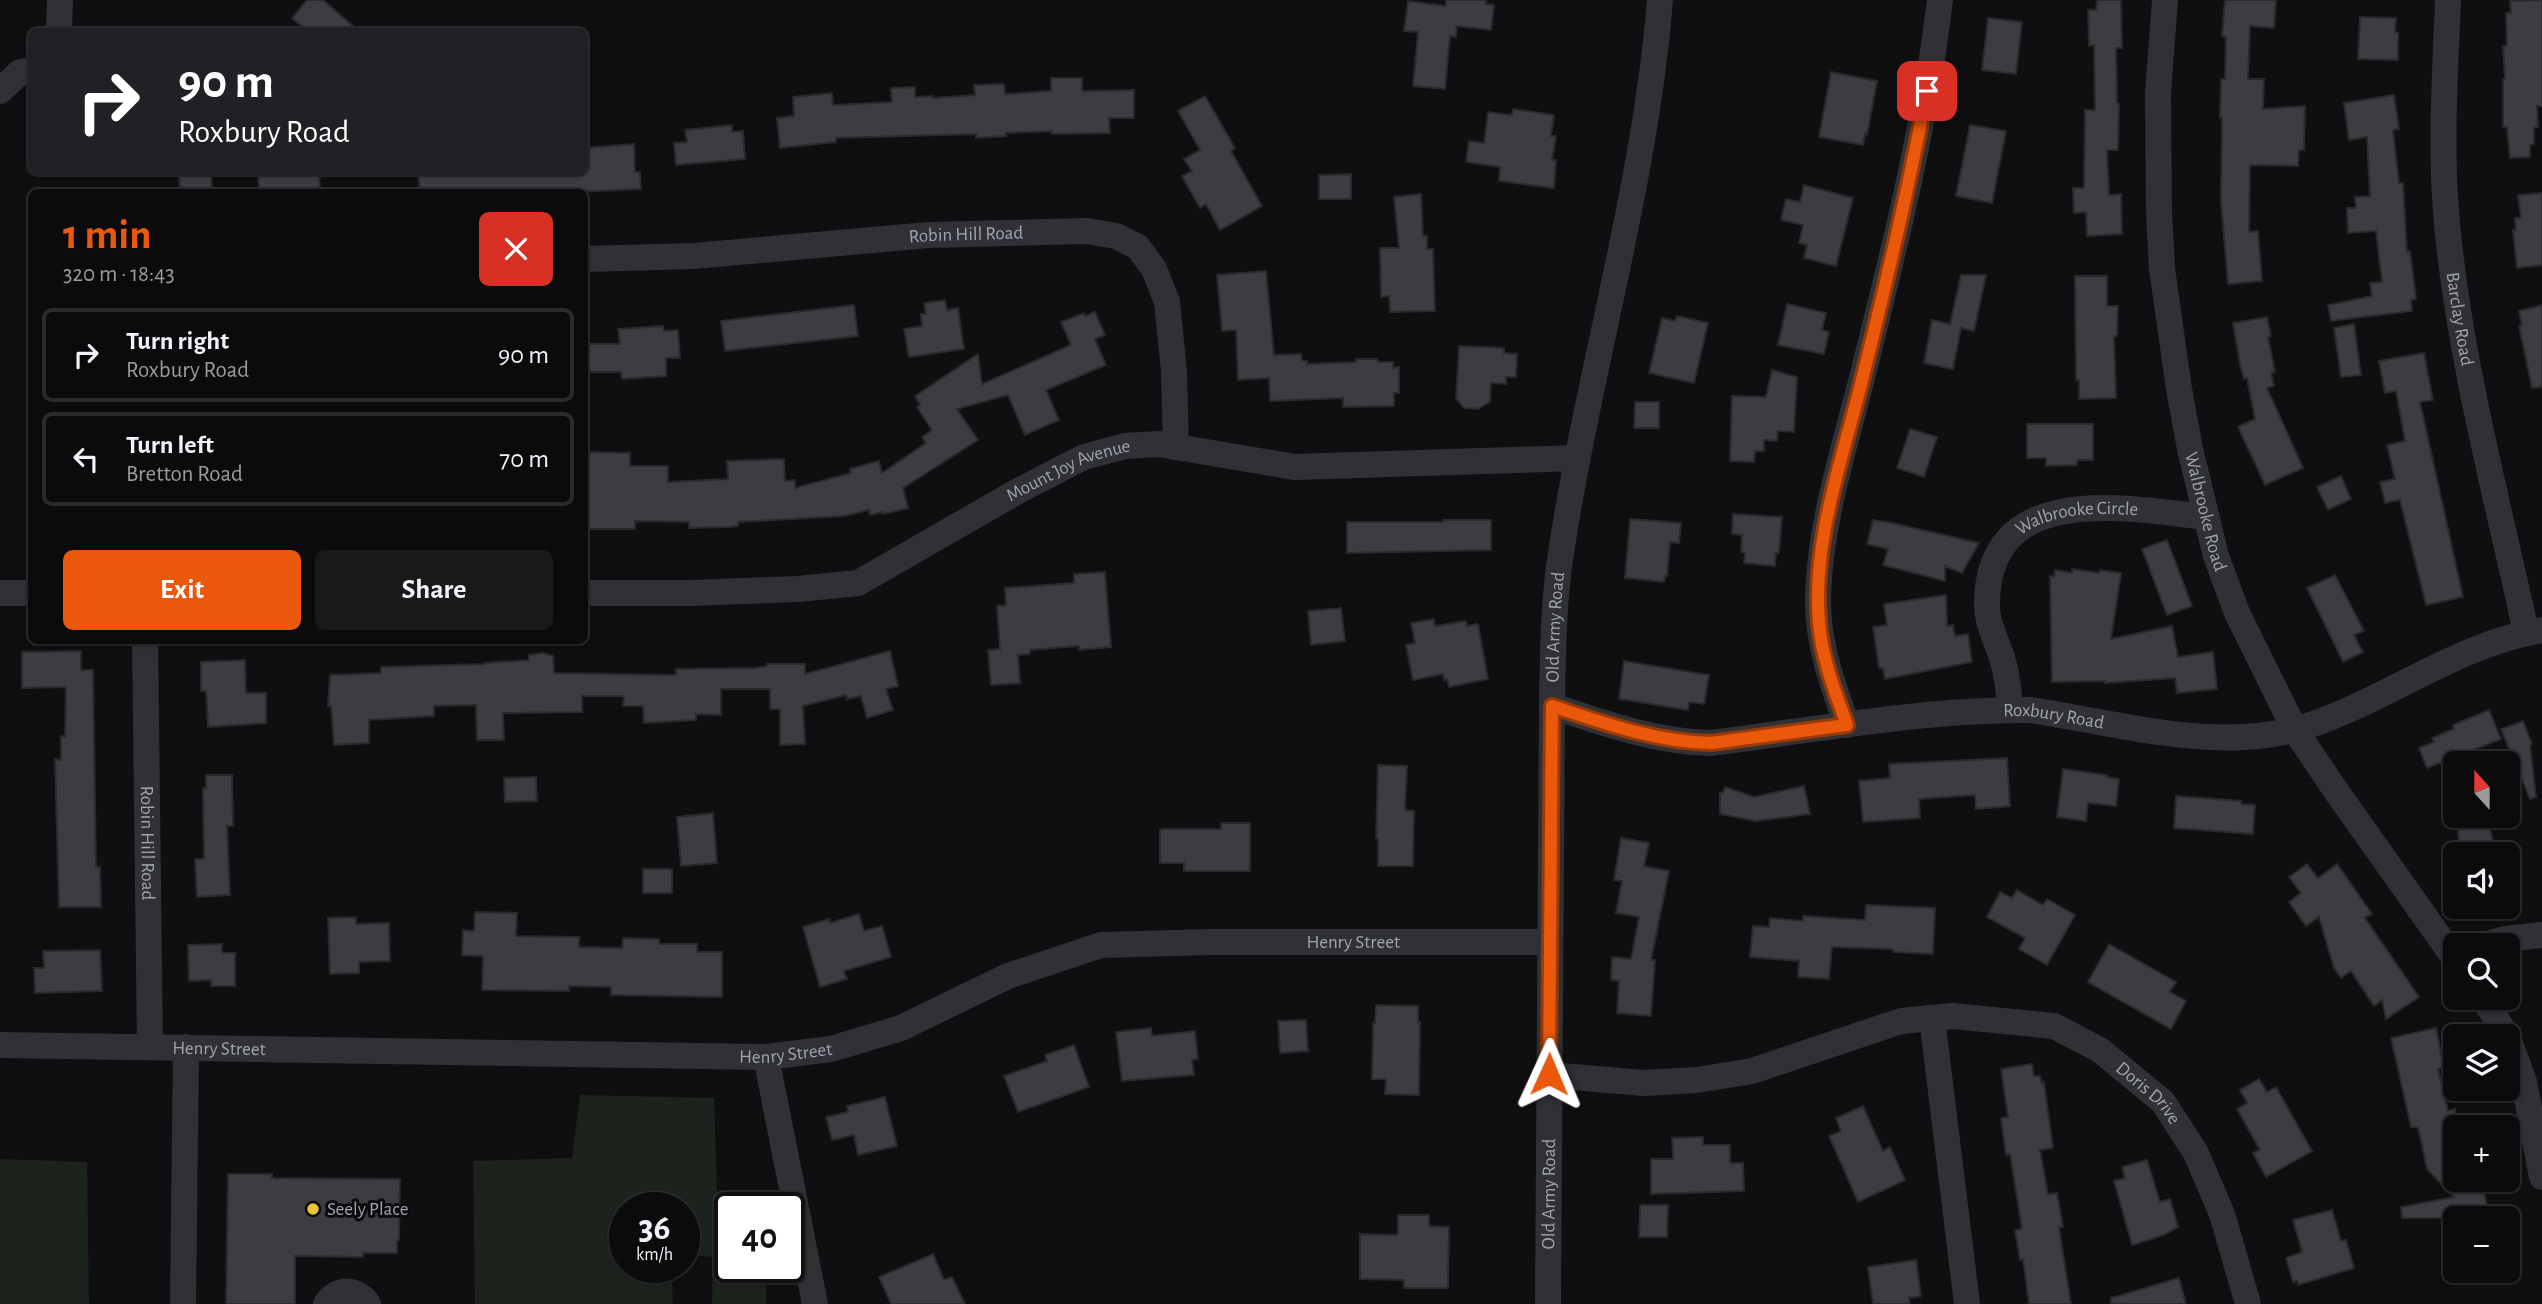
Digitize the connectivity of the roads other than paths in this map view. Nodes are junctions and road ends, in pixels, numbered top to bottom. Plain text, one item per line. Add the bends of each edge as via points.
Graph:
1 (60, 0) edge
2 (1660, 0) edge
3 (1940, 0) edge
4 (2165, 0) edge
5 (2448, 0) edge
6 (59, 28) edge
7 (28, 71) edge
8 (0, 91) edge
9 (588, 259) edge
10 (1176, 447) junction
11 (1577, 458) junction
12 (2205, 517) junction
13 (0, 593) edge
14 (28, 593) edge
15 (588, 593) edge
16 (2534, 631) edge
17 (145, 644) edge
18 (1552, 706) junction
19 (2010, 710) junction
20 (1847, 725) junction
21 (2295, 730) junction
22 (2542, 935) edge
23 (2520, 937) edge
24 (2443, 940) edge
25 (1550, 942) junction
26 (1932, 1018) junction
27 (0, 1045) edge
28 (150, 1046) junction
29 (186, 1047) junction
30 (766, 1057) junction
31 (2520, 1071) edge
32 (1549, 1074) junction
33 (2542, 1177) edge
34 (183, 1304) edge
35 (326, 1304) edge
36 (368, 1304) edge
37 (816, 1304) edge
38 (1548, 1304) edge
39 (1967, 1304) edge
40 (2248, 1304) edge

1 - 6 street
2 - 11 street, Old Army Road via 1650,98
3 - 20 street via 1909,189 1831,503 1820,567 1822,644
4 - 12 street, Walbrooke Road via 2158,93 2162,269 2179,389
5 - 16 street, Barclay Road via 2444,168 2453,276 2480,420
7 - 8 street via 20,72
9 - 10 street, Robin Hill Road via 694,256 929,235 1087,231 1116,236 1138,247 1154,269 1167,302
10 - 11 street, Mount Joy Avenue via 1295,467
10 - 15 street, Mount Joy Avenue via 1125,446 1084,457 858,583 691,593
11 - 18 street, Old Army Road via 1560,555
12 - 19 street, Walbrooke Circle via 2086,507 2042,517 2012,534 1994,562 1987,600
12 - 21 street, Walbrooke Road via 2237,613
13 - 14 street
16 - 21 street, Roxbury Road via 2460,655
17 - 28 street, Robin Hill Road
18 - 20 street, Roxbury Road via 1649,736 1692,743
18 - 25 street, Old Army Road
19 - 20 street, Roxbury Road
19 - 21 street, Roxbury Road via 2204,737 2264,736
21 - 24 street, Walbrooke Road
22 - 23 street
25 - 30 street, Henry Street via 1101,945 1008,976 901,1028 831,1049
25 - 32 street, Old Army Road
26 - 32 street, Doris Drive via 1901,1021 1752,1070 1697,1080 1644,1083
26 - 39 street
26 - 40 street, Doris Drive via 2054,1026 2100,1049 2163,1102 2196,1153 2222,1214
27 - 28 street, Henry Street
28 - 29 street, Henry Street
29 - 30 street, Henry Street
29 - 34 street
30 - 37 street
31 - 33 street
32 - 38 street, Old Army Road
35 - 36 street via 338,1293 350,1291 361,1294

